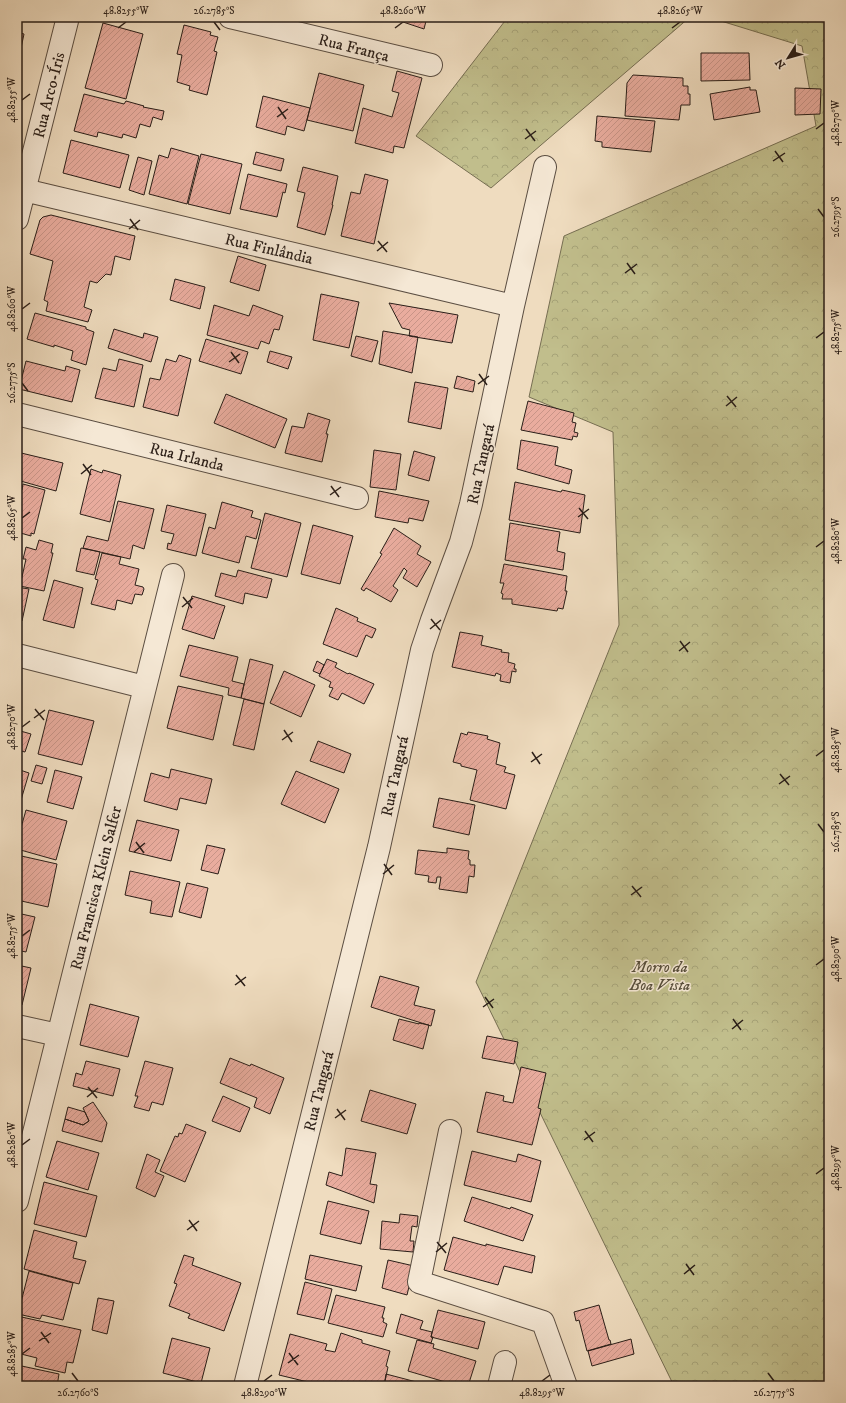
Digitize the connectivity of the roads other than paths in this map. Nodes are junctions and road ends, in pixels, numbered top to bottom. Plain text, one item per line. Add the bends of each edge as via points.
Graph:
1 (68, 17) edge
2 (230, 17) edge
3 (431, 65) dead end
4 (545, 167) dead end
5 (24, 190) junction
6 (17, 219) edge
7 (513, 306) junction
8 (17, 414) edge
9 (357, 498) dead end
10 (172, 574) dead end
11 (17, 655) edge
12 (144, 687) junction
13 (17, 1026) edge
14 (58, 1035) junction
15 (450, 1131) dead end
16 (17, 1201) edge
17 (504, 1362) dead end
18 (245, 1386) edge
19 (499, 1386) edge
20 (566, 1386) edge

1 - 5 street, Rua Arco-Íris
2 - 3 street, Rua França
4 - 7 street, Rua Tangará
5 - 6 street, Rua Arco-Íris
5 - 7 street, Rua Finlândia
7 - 18 street, Rua Tangará via 472,504 422,650 379,847
8 - 9 street, Rua Irlanda
10 - 12 street, Rua Francisca Klein Salfer
11 - 12 street
12 - 14 street, Rua Francisca Klein Salfer
13 - 14 street
14 - 16 street, Rua Francisca Klein Salfer
15 - 20 street via 419,1282 543,1322
17 - 19 street

